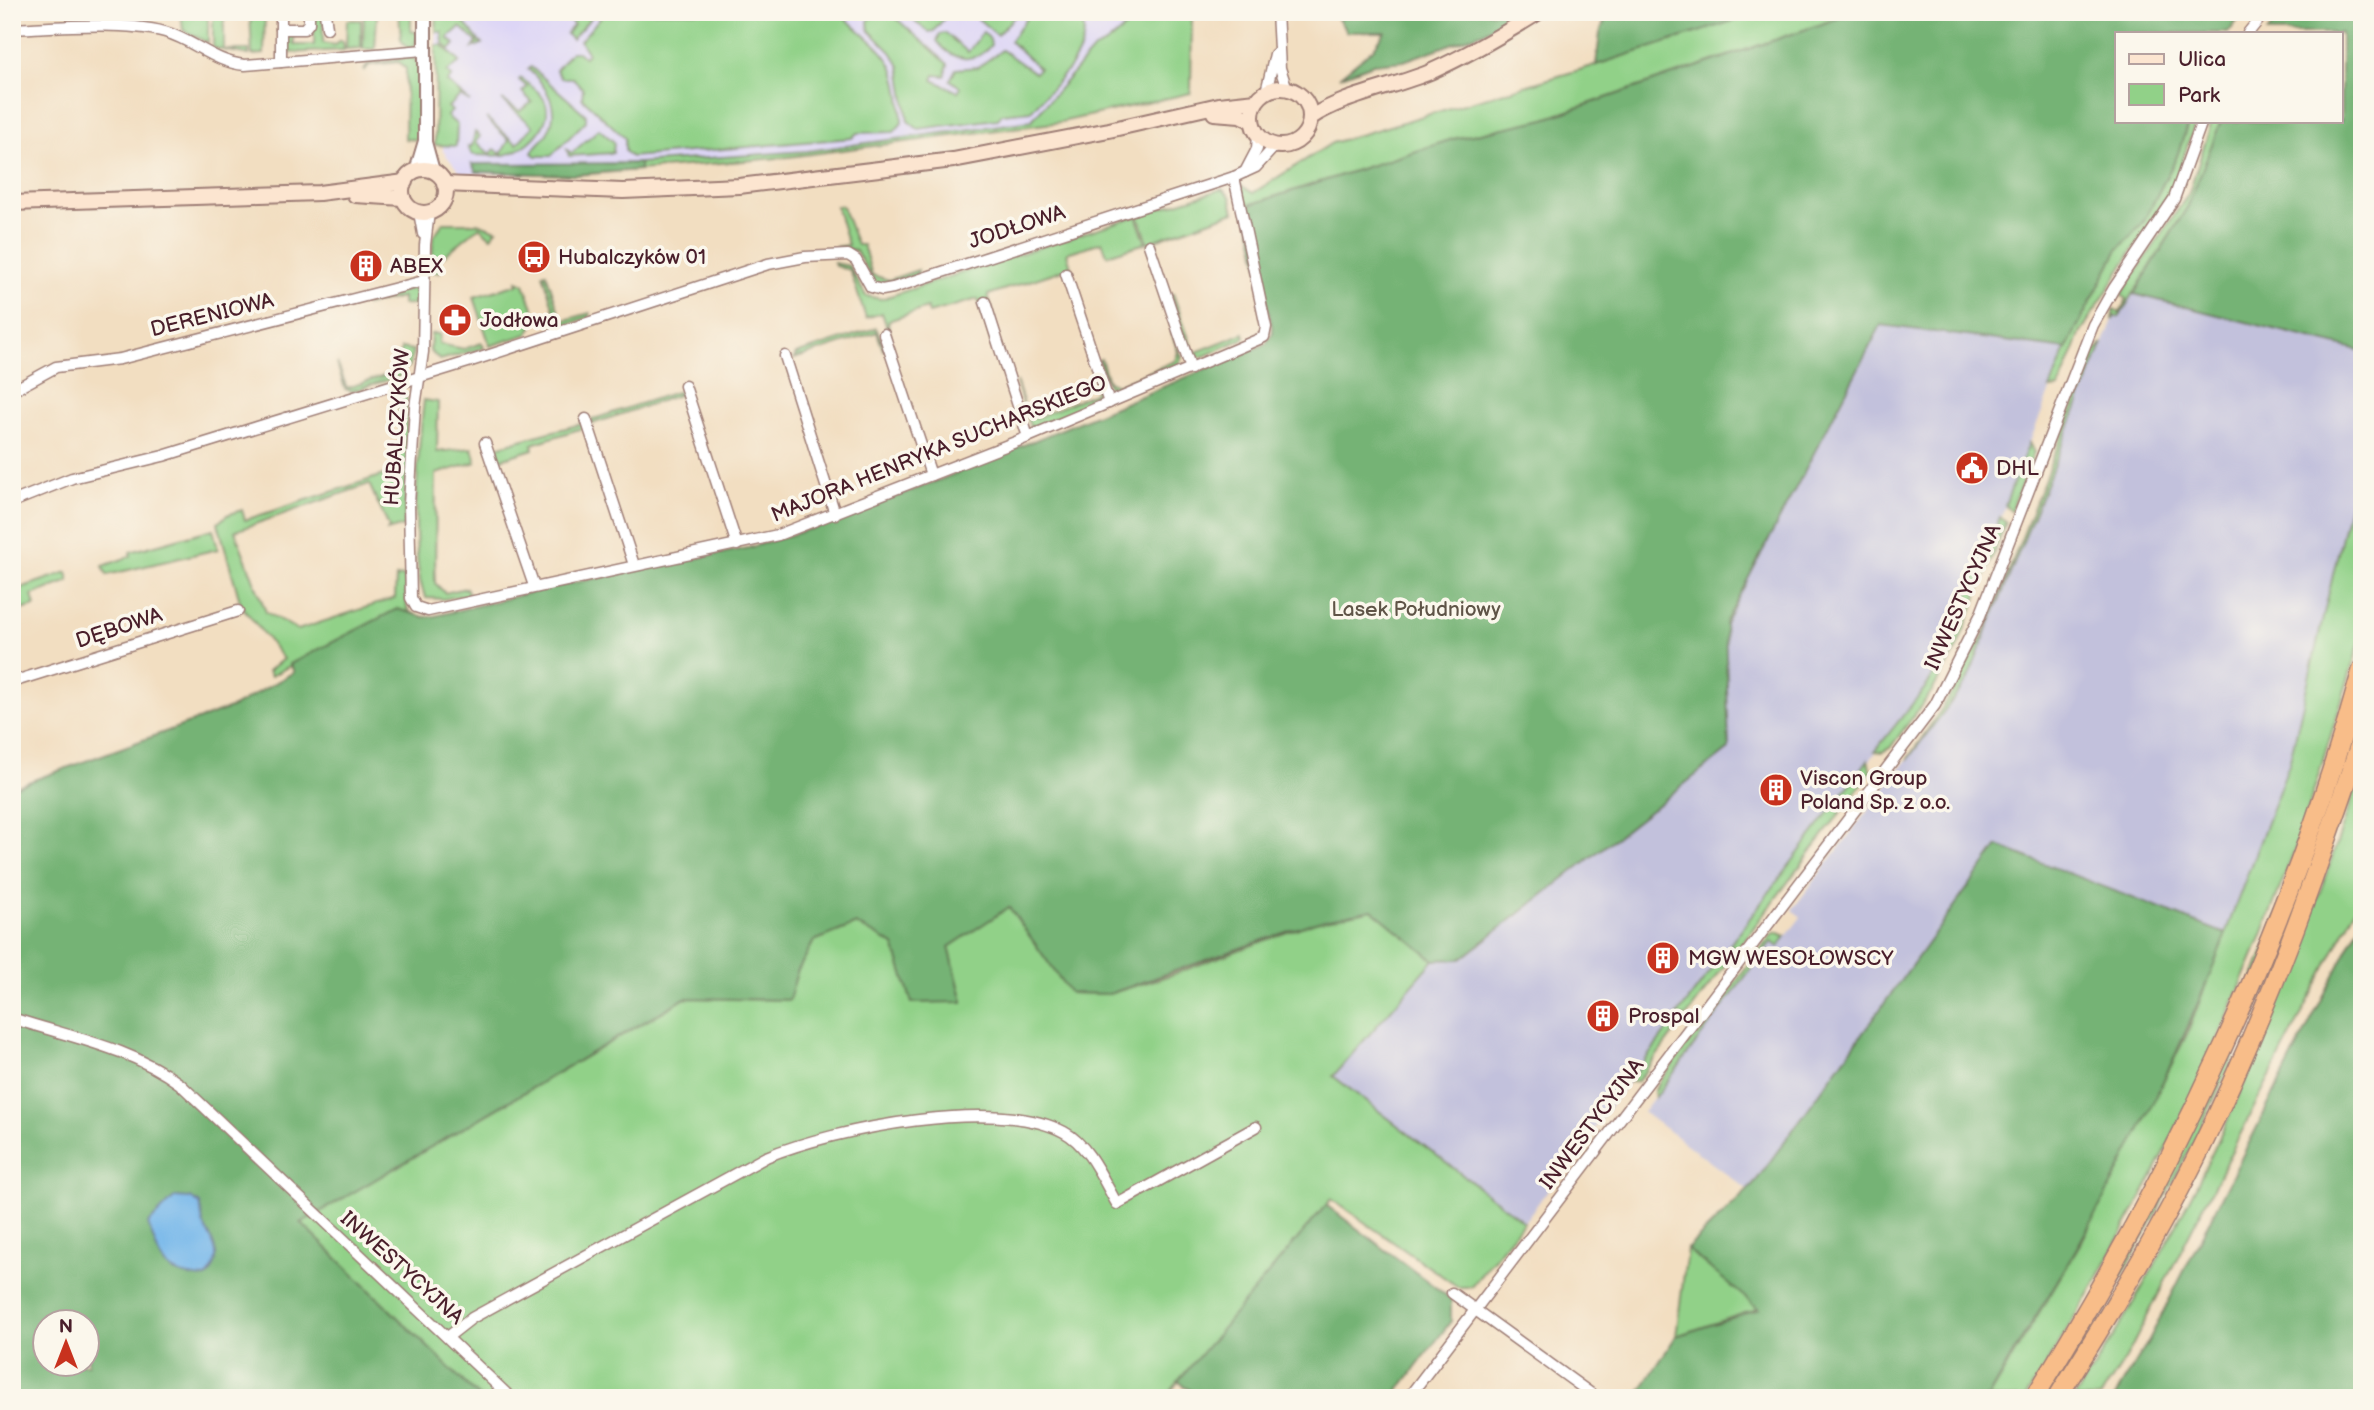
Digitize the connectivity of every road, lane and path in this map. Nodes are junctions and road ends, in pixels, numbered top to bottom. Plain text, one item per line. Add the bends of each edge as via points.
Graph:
1 (281, 12) edge
2 (309, 12) edge
3 (325, 12) edge
4 (425, 12) edge
5 (1277, 12) edge
6 (1539, 12) edge
7 (2265, 12) edge
8 (327, 28) dead end
9 (12, 29) edge
10 (281, 29) junction
11 (2249, 32) edge
12 (1277, 43) junction
13 (424, 50) junction
14 (281, 62) junction
15 (1287, 89) junction
16 (1374, 91) junction
17 (1261, 96) junction
18 (1306, 102) junction
19 (1192, 113) junction
20 (1310, 118) junction
21 (2202, 122) edge
22 (1255, 127) junction
23 (425, 141) junction
24 (1275, 146) junction
25 (416, 171) junction
26 (433, 171) junction
27 (1245, 172) junction
28 (1234, 177) junction
29 (405, 182) junction
30 (445, 190) junction
31 (318, 193) junction
32 (404, 198) junction
33 (12, 203) edge
34 (424, 212) junction
35 (1149, 245) dead end
36 (1066, 274) dead end
37 (424, 281) junction
38 (985, 302) dead end
39 (884, 334) dead end
40 (785, 356) dead end
41 (1191, 369) junction
42 (420, 375) junction
43 (685, 386) dead end
44 (12, 391) edge
45 (1109, 403) junction
46 (586, 419) dead end
47 (1028, 437) junction
48 (485, 443) dead end
49 (931, 475) junction
50 (12, 502) edge
51 (835, 514) junction
52 (737, 545) junction
53 (634, 565) junction
54 (534, 586) junction
55 (419, 609) joint
56 (238, 611) dead end
57 (2362, 669) edge
58 (12, 682) edge
59 (2362, 737) edge
60 (18, 1020) dead end
61 (1256, 1127) dead end
62 (1452, 1293) dead end
63 (1475, 1310) junction
64 (449, 1336) junction
65 (511, 1398) edge
66 (1408, 1398) edge
67 (1597, 1398) edge
68 (2034, 1398) edge
69 (2057, 1398) edge

1 - 10 street
2 - 10 street via 304,29
3 - 8 street
4 - 13 street
5 - 12 street
6 - 16 main road via 1429,72
7 - 11 street
9 - 14 street via 155,30 180,38 220,61 245,65
10 - 14 street
12 - 15 street
12 - 17 street
13 - 14 street
13 - 23 street
15 - 17 main road
15 - 18 main road
16 - 18 main road
16 - 20 main road
17 - 19 main road
17 - 22 main road
18 - 20 main road
19 - 22 main road via 1231,114
19 - 30 main road via 953,160 739,186
20 - 24 main road via 1295,143
21 - 63 street, INWESTYCYJNA via 2174,199 2093,325 1980,616 1935,705
22 - 24 main road
22 - 27 street via 1257,149
23 - 25 street
23 - 26 street
24 - 27 street, JODŁOWA
25 - 26 main road
25 - 29 main road
26 - 30 main road
27 - 28 street, JODŁOWA
28 - 41 street, MAJORA HENRYKA SUCHARSKIEGO via 1266,335
28 - 42 street, JODŁOWA via 893,288 871,287 856,260 848,255 779,261
29 - 31 main road
29 - 32 main road
30 - 34 main road via 437,208
31 - 32 main road
31 - 33 main road
32 - 34 main road via 409,207
34 - 37 street, HUBALCZYKÓW
35 - 41 street
36 - 45 street
37 - 42 street, HUBALCZYKÓW
37 - 44 street, DERENIOWA via 120,359 56,367
38 - 47 street
39 - 49 street
40 - 51 street
41 - 45 street, MAJORA HENRYKA SUCHARSKIEGO
42 - 50 street, JODŁOWA via 151,460 72,478
42 - 55 street, HUBALCZYKÓW via 409,513 411,598
43 - 52 street
45 - 47 street, MAJORA HENRYKA SUCHARSKIEGO
46 - 53 street
47 - 49 street, MAJORA HENRYKA SUCHARSKIEGO
48 - 54 street
49 - 51 street, MAJORA HENRYKA SUCHARSKIEGO
51 - 52 street, MAJORA HENRYKA SUCHARSKIEGO
52 - 53 street, MAJORA HENRYKA SUCHARSKIEGO
53 - 54 street, MAJORA HENRYKA SUCHARSKIEGO
54 - 55 street, MAJORA HENRYKA SUCHARSKIEGO via 440,610
56 - 58 street, DĘBOWA
57 - 68 highway via 2319,810 2277,923 2205,1082 2124,1243
59 - 69 highway via 2295,929 2202,1146 2101,1329
60 - 64 street, INWESTYCYJNA via 121,1050 160,1069
61 - 64 street via 1117,1204 1077,1141 1065,1132 1035,1123 959,1116 803,1145 766,1157 472,1318
62 - 63 street
63 - 66 street, INWESTYCYJNA
63 - 67 street
64 - 65 street, INWESTYCYJNA

